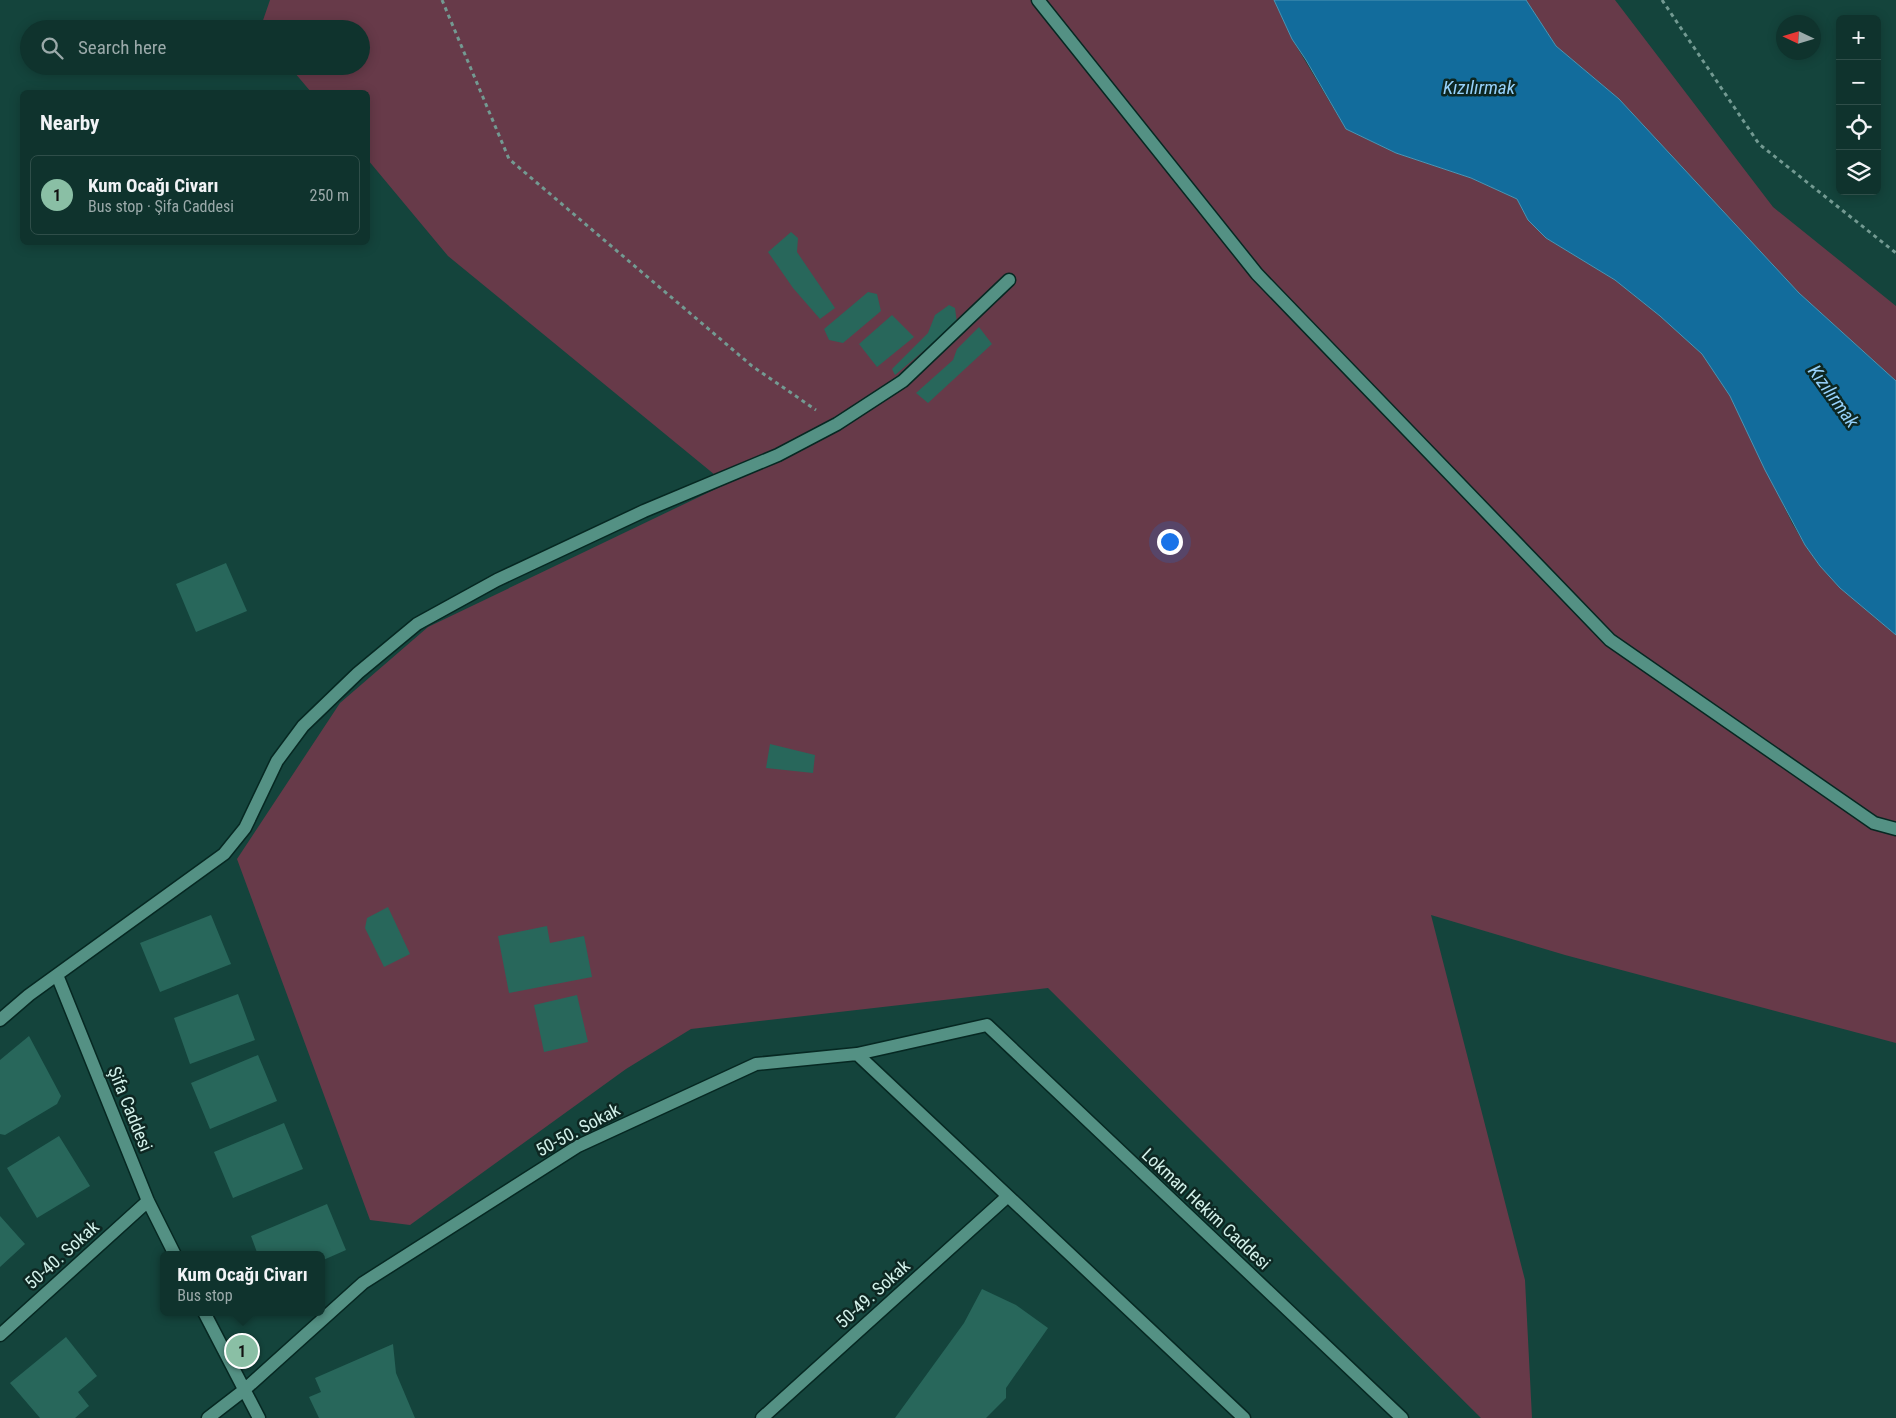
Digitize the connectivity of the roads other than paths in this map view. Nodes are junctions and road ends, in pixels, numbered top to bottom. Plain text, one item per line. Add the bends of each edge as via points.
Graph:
1 (1038, 0) edge
2 (1009, 280) dead end
3 (1896, 829) edge
4 (57, 975) junction
5 (0, 1020) edge
6 (987, 1025) joint
7 (857, 1054) junction
8 (1008, 1196) junction
9 (148, 1201) junction
10 (173, 1251) edge
11 (206, 1316) edge
12 (0, 1335) edge
13 (243, 1391) junction
14 (208, 1418) edge
15 (258, 1418) edge
16 (762, 1418) edge
17 (1244, 1418) edge
18 (1402, 1418) edge

1 - 3 street via 1257,274 1610,640 1874,823
2 - 4 street via 903,381 837,424 778,455 497,580 417,624 358,673 303,726 277,761 246,828 224,854
4 - 5 street
4 - 9 street, Şifa Caddesi
6 - 7 street, 50-50. Sokak
6 - 18 street, Lokman Hekim Caddesi
7 - 8 street
7 - 13 street, 50-50. Sokak via 756,1064 578,1146 363,1283
8 - 16 street, 50-49. Sokak
8 - 17 street
9 - 10 street, Şifa Caddesi
9 - 12 street, 50-40. Sokak
11 - 13 street
13 - 14 street, 50-50. Sokak
13 - 15 street

